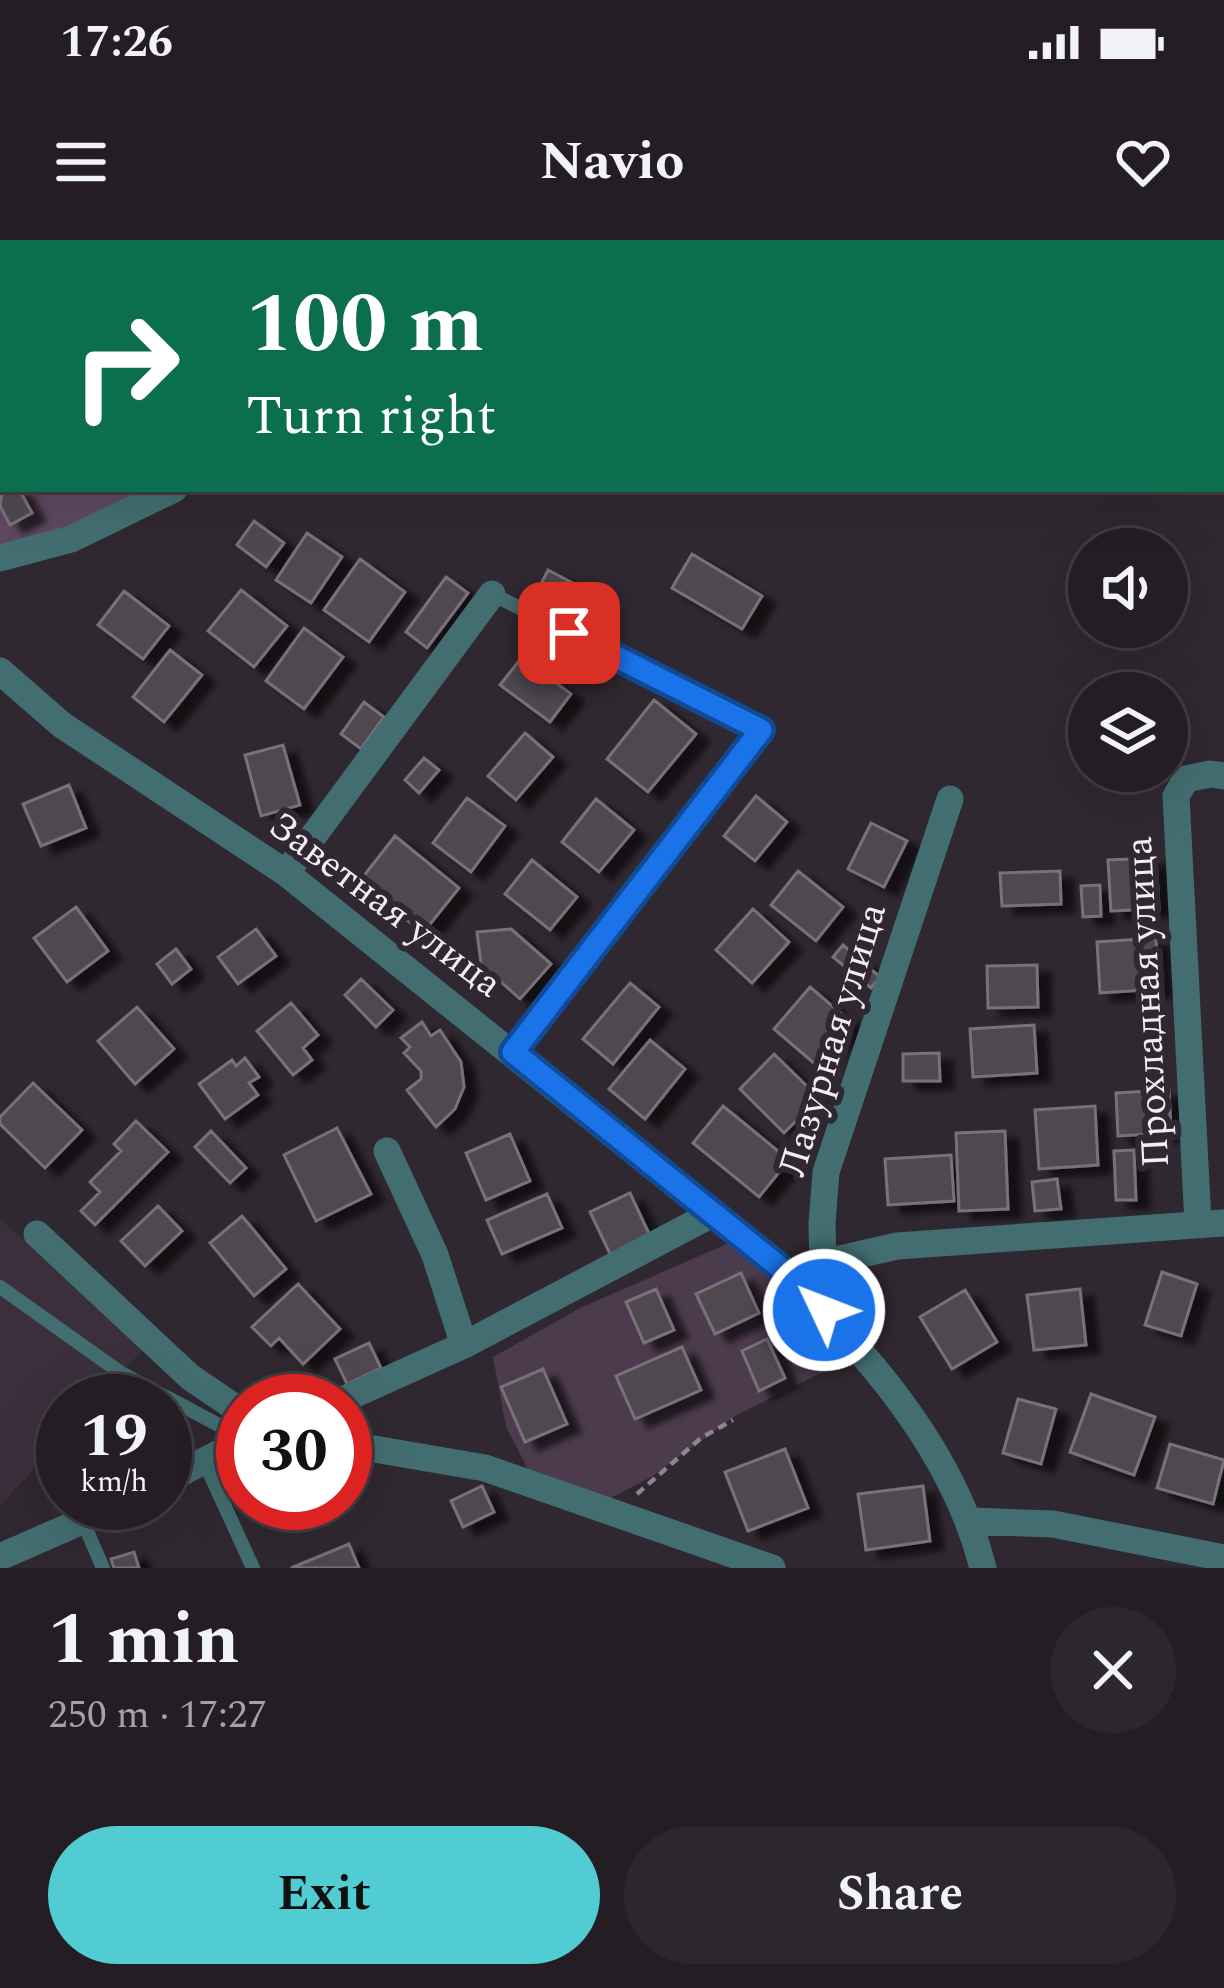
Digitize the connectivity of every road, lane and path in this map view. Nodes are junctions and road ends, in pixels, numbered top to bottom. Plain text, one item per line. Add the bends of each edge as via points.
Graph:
1 (168, 492) edge
2 (0, 558) edge
3 (492, 594) joint
4 (0, 671) edge
5 (761, 730) joint
6 (1224, 776) edge
7 (950, 799) dead end
8 (286, 873) junction
9 (513, 1052) junction
10 (387, 1151) dead end
11 (714, 1213) junction
12 (1211, 1223) edge
13 (38, 1234) dead end
14 (823, 1262) junction
15 (0, 1288) edge
16 (824, 1310) junction
17 (464, 1346) junction
18 (372, 1387) edge
19 (216, 1395) edge
20 (733, 1420) dead end
21 (216, 1424) edge
22 (372, 1449) edge
23 (216, 1454) edge
24 (204, 1461) junction
25 (192, 1467) edge
26 (615, 1514) junction
27 (971, 1520) junction
28 (69, 1530) edge
29 (87, 1530) edge
30 (0, 1557) edge
31 (1224, 1558) edge
32 (104, 1568) edge
33 (254, 1568) edge
34 (772, 1568) edge
35 (983, 1568) edge

1 - 2 street via 71,539
3 - 5 lane
3 - 8 street
4 - 8 street, Заветная улица via 62,725
5 - 9 street
6 - 12 street, Прохладная улица via 1186,779 1176,796
7 - 14 street, Лазурная улица via 826,1172
8 - 9 street, Заветная улица
9 - 11 street, Заветная улица
10 - 17 street via 435,1255
11 - 16 street, Заветная улица
11 - 17 street
12 - 14 street via 897,1246
13 - 19 street
14 - 16 street, Лазурная улица
15 - 21 lane via 121,1373
16 - 27 street, Заветная улица via 890,1389
17 - 18 street
20 - 26 path
22 - 26 street via 485,1468
23 - 24 street
24 - 25 street
24 - 33 lane
26 - 34 street
27 - 31 street via 1053,1524
27 - 35 street, Заветная улица
28 - 30 street
29 - 32 lane

